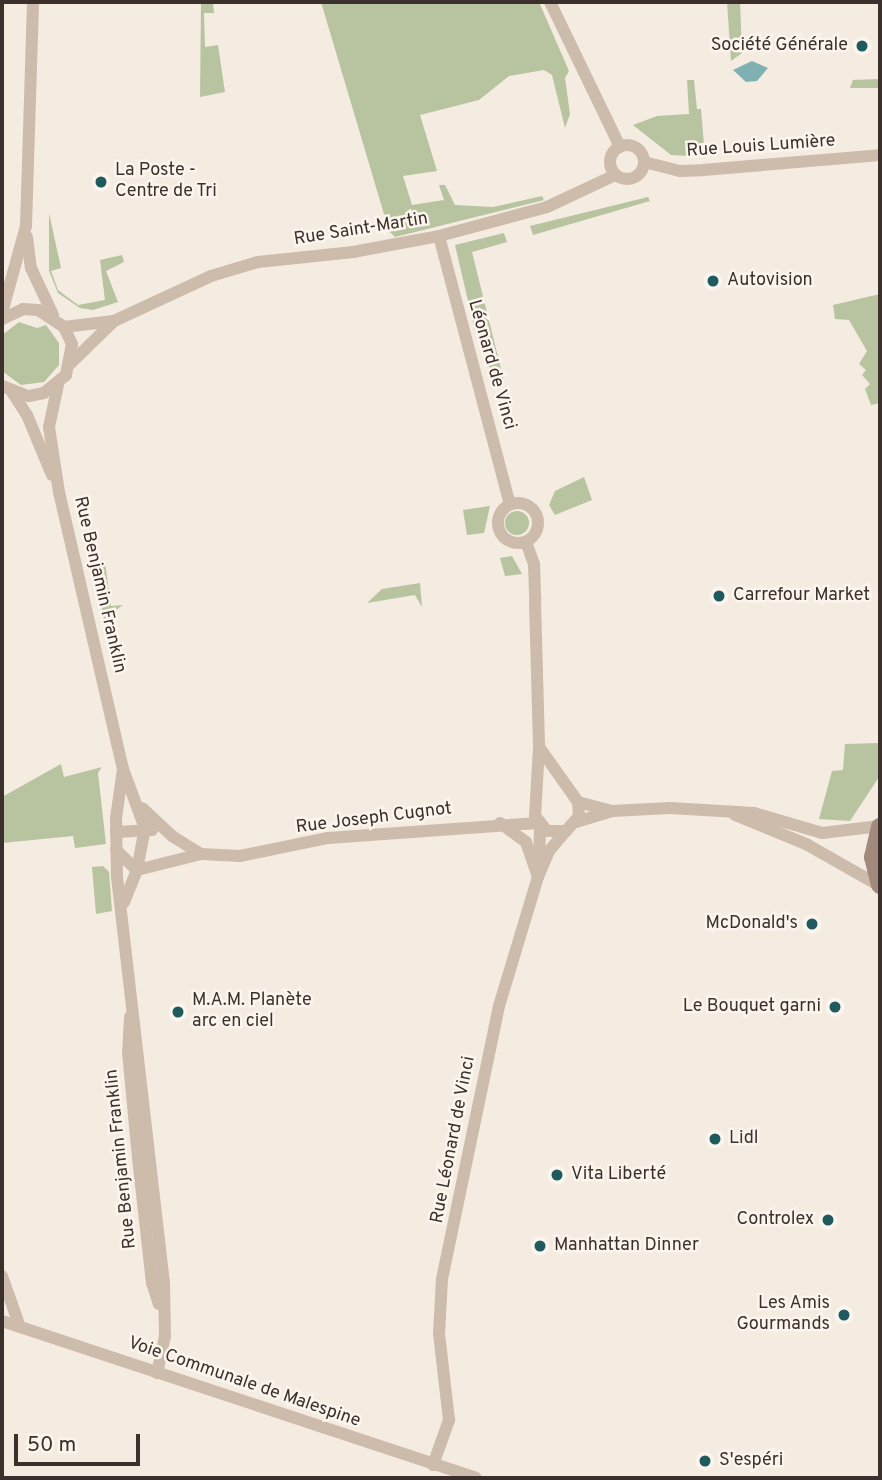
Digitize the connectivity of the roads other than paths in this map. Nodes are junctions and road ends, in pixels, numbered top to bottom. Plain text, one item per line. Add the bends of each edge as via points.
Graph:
1 (33, 2) edge
2 (550, 2) edge
3 (620, 147) junction
4 (880, 155) edge
5 (644, 162) junction
6 (615, 175) junction
7 (26, 226) junction
8 (439, 236) junction
9 (2, 313) edge
10 (52, 315) junction
11 (2, 319) edge
12 (114, 321) junction
13 (64, 327) junction
14 (71, 363) junction
15 (58, 385) junction
16 (7, 389) edge
17 (59, 492) junction
18 (510, 504) junction
19 (526, 542) junction
20 (539, 747) junction
21 (123, 768) junction
22 (567, 790) junction
23 (578, 802) junction
24 (536, 804) junction
25 (142, 808) junction
26 (612, 811) junction
27 (728, 813) junction
28 (576, 822) junction
29 (505, 823) junction
30 (539, 824) junction
31 (880, 827) edge
32 (145, 828) junction
33 (566, 831) junction
34 (116, 832) junction
35 (172, 836) junction
36 (116, 850) junction
37 (201, 854) junction
38 (137, 870) junction
39 (538, 877) junction
40 (880, 885) edge
41 (123, 909) junction
42 (2, 1276) edge
43 (2, 1321) edge
44 (19, 1327) junction
45 (157, 1373) junction
46 (433, 1465) junction
47 (476, 1478) edge

1 - 7 street
2 - 3 street
3 - 5 street via 636,148
3 - 6 street via 610,160
4 - 5 street, Rue Louis Lumière via 680,171
5 - 6 street via 636,177 626,180
6 - 8 street, Rue Saint-Martin via 572,198
7 - 9 street
7 - 10 street via 31,268
8 - 12 street, Rue Saint-Martin via 353,252 258,262 211,276
8 - 18 street, Léonard de Vinci
10 - 11 street via 23,309
10 - 13 street
12 - 13 street, Rue Saint-Martin
12 - 14 street, Rue Saint-Martin
13 - 14 street via 72,344
14 - 15 street, Rue Benjamin Franklin
15 - 16 street via 44,393
15 - 17 street, Rue Benjamin Franklin via 49,427
16 - 17 street, Rue Benjamin Franklin via 27,415
17 - 21 street, Rue Benjamin Franklin
18 - 19 street via 499,516 499,532 511,542
18 - 19 street via 525,504 536,513 538,529
19 - 20 street via 534,564
20 - 22 street
20 - 24 street
21 - 25 street
21 - 34 street, Rue Benjamin Franklin
22 - 23 street
22 - 24 street via 554,788
23 - 26 street
23 - 28 street
24 - 29 street, Rue Joseph Cugnot
24 - 30 street
25 - 32 street
25 - 35 street, Rue Joseph Cugnot
26 - 27 street
26 - 28 street
27 - 31 street via 754,813 830,834
27 - 40 street via 806,844
28 - 33 street
29 - 30 street, Rue Joseph Cugnot
29 - 37 street, Rue Joseph Cugnot via 328,838 240,856
29 - 39 street via 526,842
30 - 33 street via 547,831
30 - 39 street
31 - 40 main road via 873,856
32 - 34 street
32 - 35 street, Rue Joseph Cugnot
32 - 38 street
33 - 39 street, Rue Léonard de Vinci via 549,851
34 - 36 street, Rue Benjamin Franklin
35 - 37 street, Rue Joseph Cugnot
36 - 38 street
36 - 41 street, Rue Benjamin Franklin
37 - 38 street, Rue Joseph Cugnot
38 - 41 street
39 - 46 street, Rue Léonard de Vinci via 499,1006 439,1295 439,1346 449,1420
41 - 45 street, Rue Benjamin Franklin via 146,1104 165,1336
42 - 44 street
43 - 44 street, Voie Communale de Malespine
44 - 45 street, Voie Communale de Malespine
45 - 46 street, Voie Communale de Malespine
46 - 47 street, Voie Communale de Malespine

